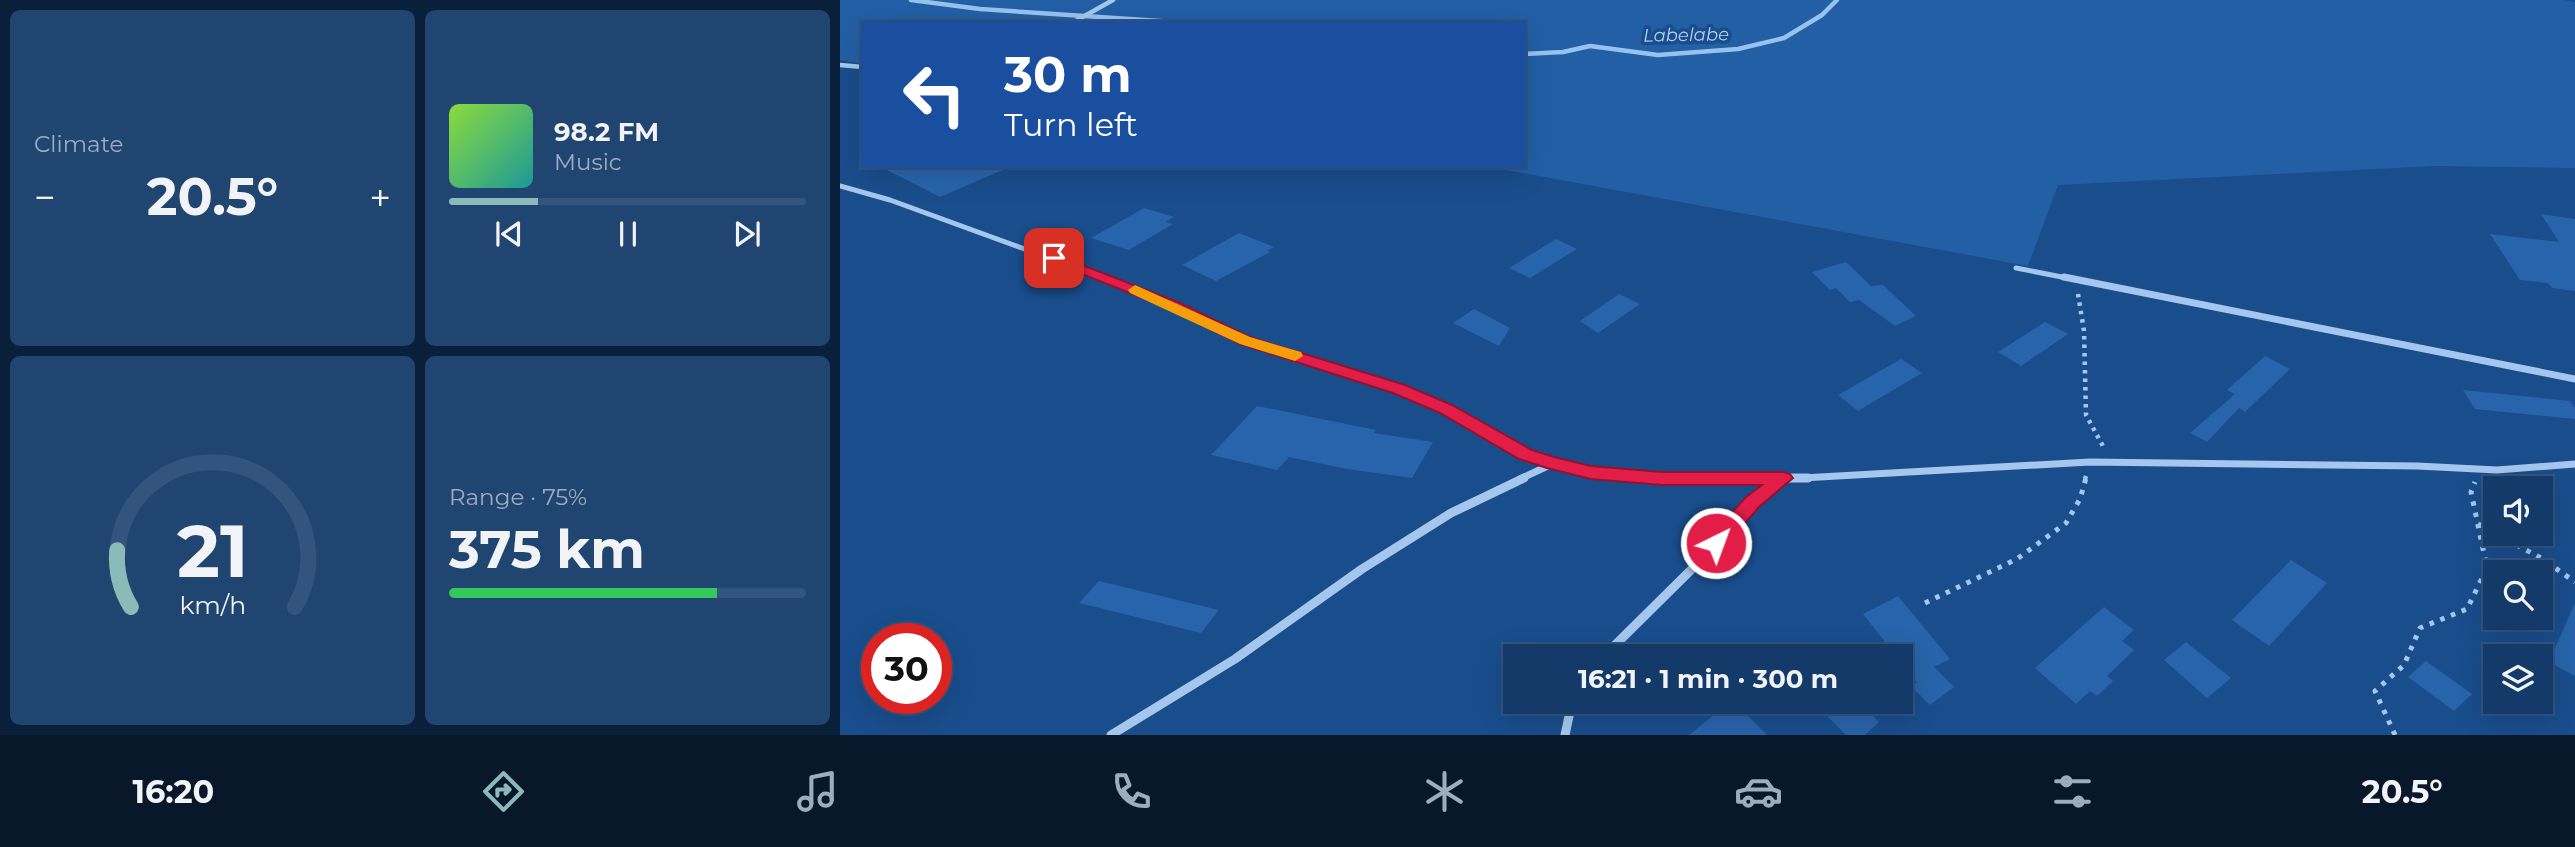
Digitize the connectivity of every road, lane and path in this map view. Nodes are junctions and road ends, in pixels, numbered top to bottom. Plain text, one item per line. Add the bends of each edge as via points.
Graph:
1 (1113, 0) edge
2 (1076, 21) edge
3 (840, 65) edge
4 (861, 67) edge
5 (840, 186) edge
6 (2016, 268) dead end
7 (2081, 281) junction
8 (2575, 379) edge
9 (2090, 462) junction
10 (1553, 463) junction
11 (2113, 464) junction
12 (2575, 464) edge
13 (2497, 470) junction
14 (1784, 478) junction
15 (2477, 524) junction
16 (2483, 527) edge
17 (2518, 546) edge
18 (2575, 582) edge
19 (1925, 603) dead end
20 (1616, 644) edge
21 (1569, 714) edge
22 (1111, 735) edge
23 (1565, 735) edge
24 (2395, 735) edge

1 - 2 street
3 - 4 street
5 - 10 street via 1030,248 1175,306 1245,340 1399,389 1446,409 1526,455
6 - 7 street
7 - 8 street
7 - 11 path via 2077,296 2084,331 2086,415
9 - 11 street
9 - 14 street
9 - 19 path via 2080,499 2066,523 2017,559
10 - 14 street via 1591,473 1662,479
10 - 22 street via 1451,513 1362,569 1236,659
11 - 13 street
12 - 13 street
13 - 15 path via 2472,483
14 - 20 street via 1753,502
15 - 16 path
15 - 24 path via 2487,568 2468,609 2420,628 2404,665 2375,691
17 - 18 path
21 - 23 street

